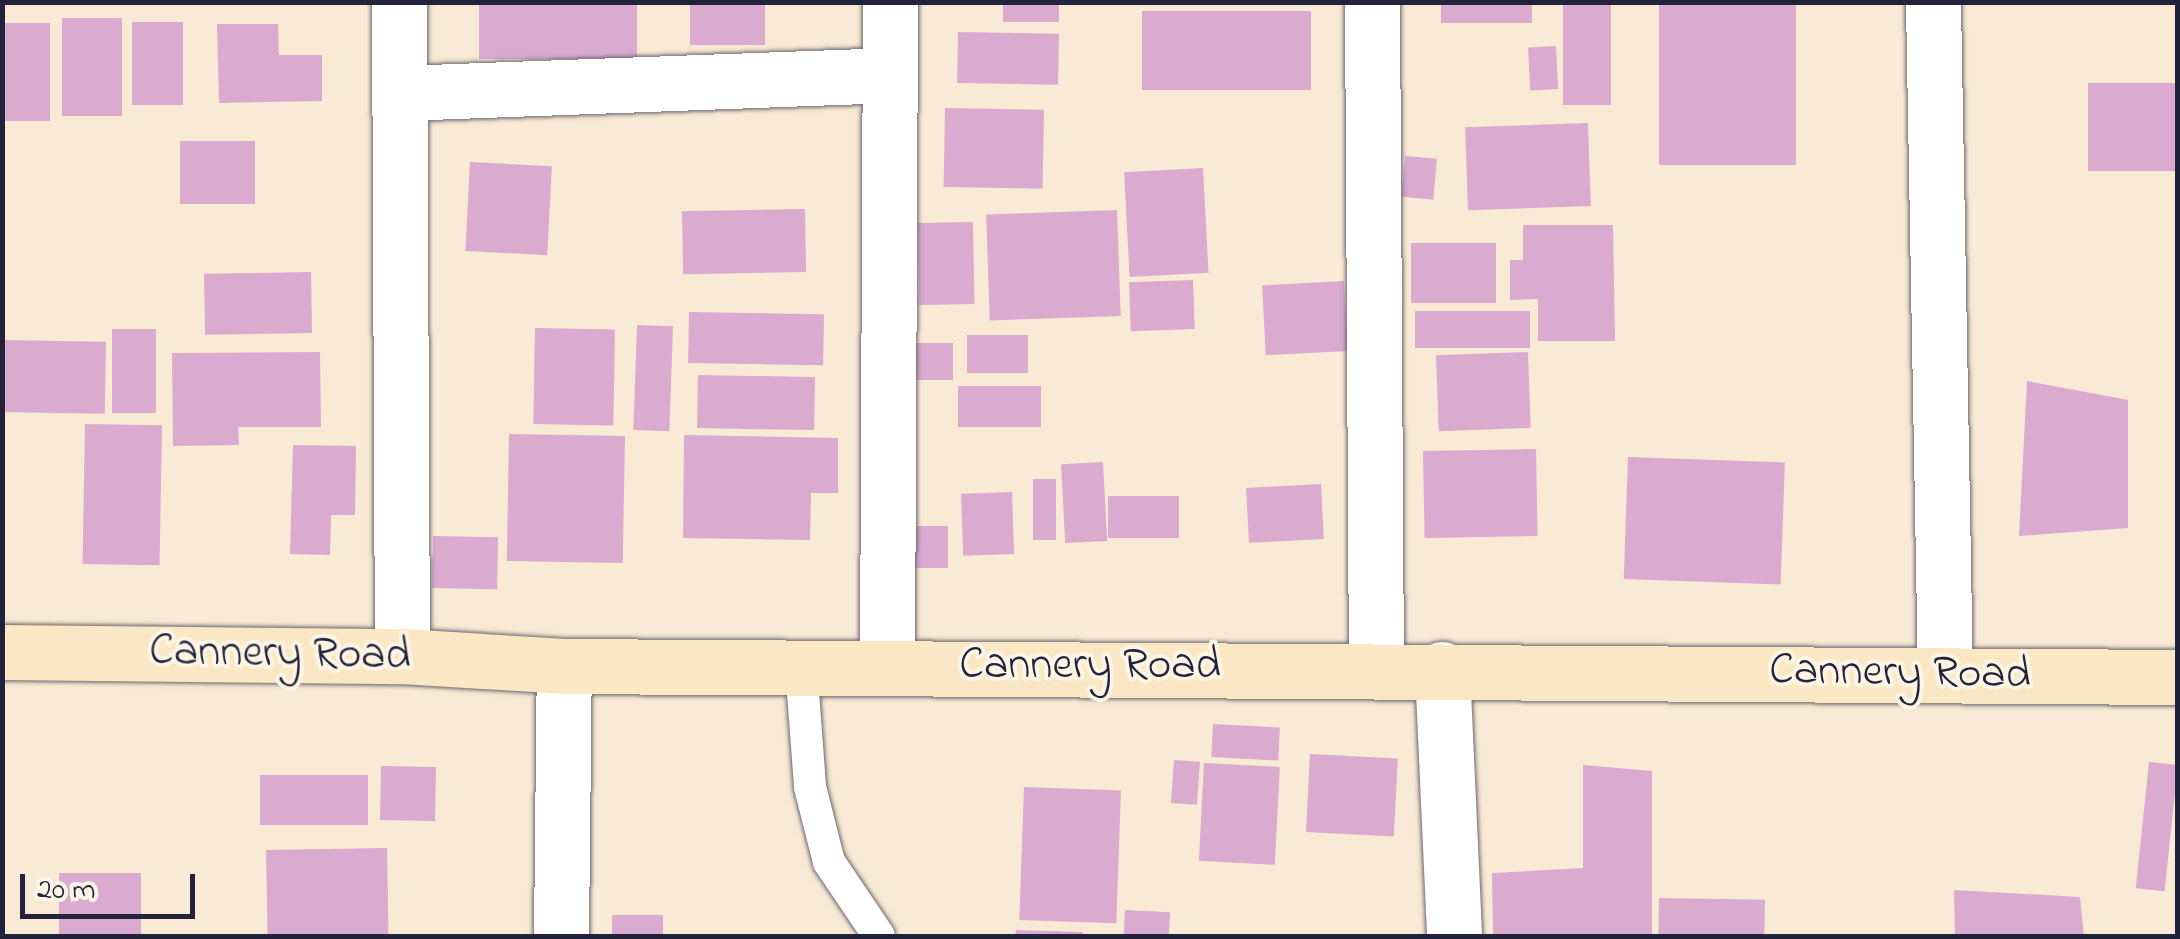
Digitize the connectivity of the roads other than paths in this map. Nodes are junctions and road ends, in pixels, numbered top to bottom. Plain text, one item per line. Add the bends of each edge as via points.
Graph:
1 (400, 2) edge
2 (890, 2) edge
3 (1372, 2) edge
4 (1932, 2) edge
5 (890, 76) junction
6 (400, 93) junction
7 (2, 652) edge
8 (402, 656) junction
9 (564, 666) junction
10 (800, 666) junction
11 (887, 667) junction
12 (1376, 668) junction
13 (1442, 669) junction
14 (1945, 675) junction
15 (2178, 678) edge
16 (562, 936) edge
17 (879, 936) edge
18 (1454, 936) edge

1 - 6 street
2 - 5 street
3 - 12 street
4 - 14 street
5 - 6 street
5 - 11 street
6 - 8 street
7 - 8 main road, Cannery Road
8 - 9 main road, Cannery Road
9 - 10 main road, Cannery Road
9 - 16 street
10 - 11 main road, Cannery Road
10 - 17 lane via 810,787 829,862
11 - 12 main road, Cannery Road
12 - 13 main road, Cannery Road
13 - 14 main road, Cannery Road
13 - 18 street
14 - 15 main road, Cannery Road

